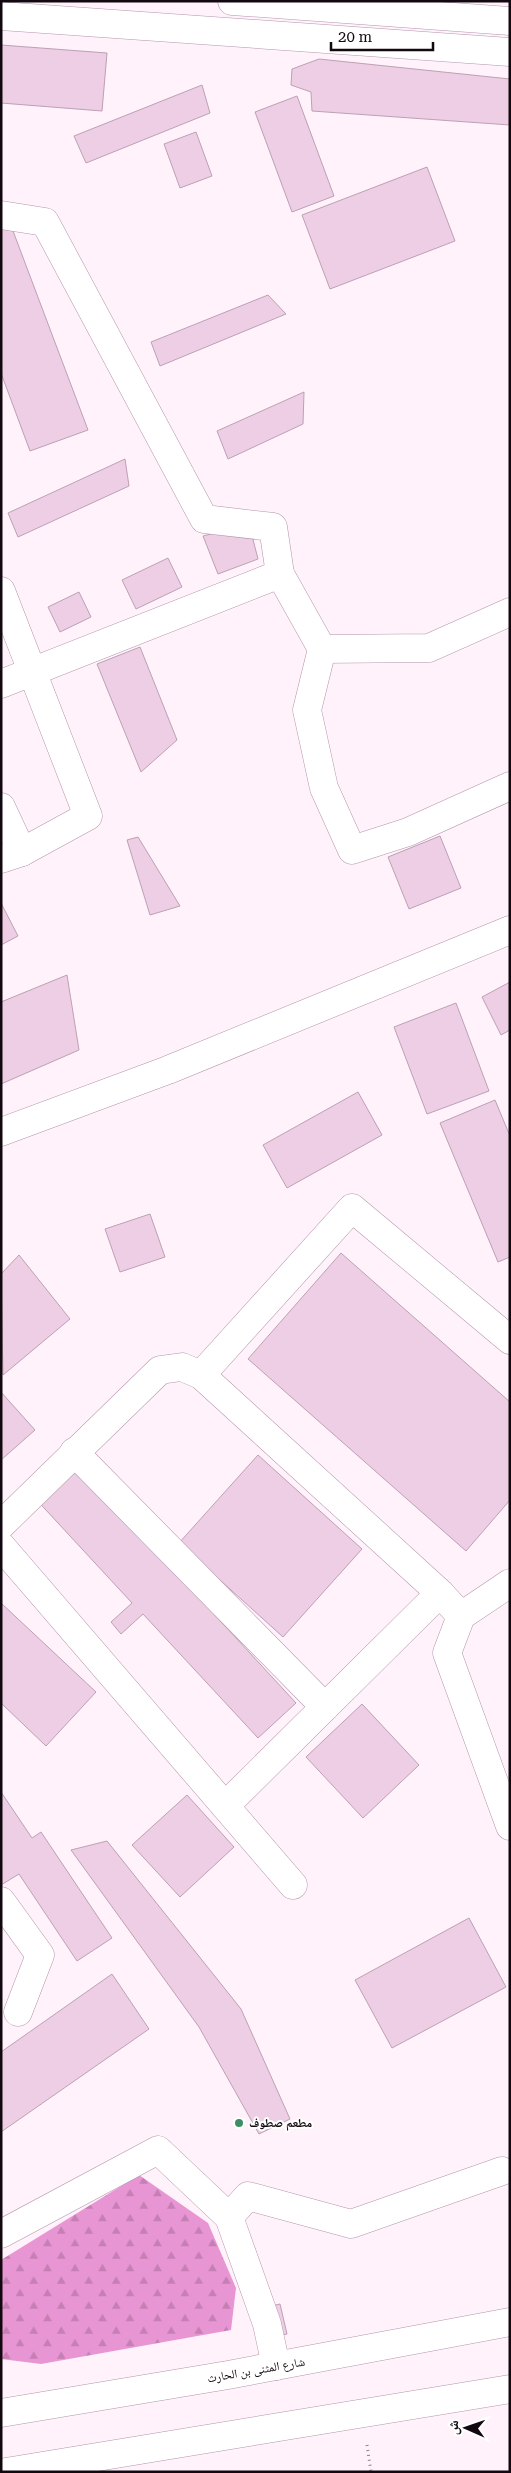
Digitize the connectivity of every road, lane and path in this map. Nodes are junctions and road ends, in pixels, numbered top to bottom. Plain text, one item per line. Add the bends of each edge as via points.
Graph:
1 (232, 1) edge
2 (503, 14) edge
3 (1, 16) edge
4 (510, 52) edge
5 (1, 215) edge
6 (280, 574) junction
7 (1, 591) edge
8 (510, 612) edge
9 (322, 648) junction
10 (32, 670) junction
11 (1, 684) edge
12 (510, 786) edge
13 (1, 807) edge
14 (11, 856) edge
15 (510, 930) edge
16 (1, 1132) edge
17 (510, 1340) edge
18 (201, 1375) junction
19 (74, 1452) junction
20 (1, 1525) edge
21 (1, 1546) edge
22 (510, 1583) edge
23 (440, 1593) junction
24 (460, 1616) junction
25 (325, 1706) junction
26 (225, 1806) junction
27 (510, 1826) edge
28 (293, 1884) dead end
29 (1, 1901) edge
30 (18, 2012) dead end
31 (502, 2170) dead end
32 (229, 2217) junction
33 (1, 2234) edge
34 (510, 2322) edge
35 (276, 2366) junction
36 (510, 2389) edge
37 (1, 2413) edge
38 (6, 2472) edge

1 - 2 main road
3 - 4 main road
5 - 6 main road via 45,222 204,520 273,527
6 - 9 main road
6 - 10 main road
7 - 10 main road
8 - 9 main road via 428,648
9 - 12 main road via 307,710 324,788 352,850 408,832
10 - 11 main road
10 - 14 main road via 88,816
13 - 14 main road
15 - 16 main road via 168,1070
17 - 18 main road via 352,1208
18 - 19 main road via 182,1367 160,1370
18 - 23 main road
19 - 20 main road
19 - 25 main road
21 - 26 main road
22 - 24 main road
23 - 24 main road
23 - 25 main road
24 - 27 main road via 447,1653
25 - 26 main road
26 - 28 main road
29 - 30 main road via 40,1955
31 - 32 main road via 351,2224 248,2196
32 - 33 main road via 158,2150
32 - 35 main road via 267,2324
34 - 35 main road, شارع المثنى بن الحارث
35 - 37 main road, شارع المثنى بن الحارث
36 - 38 main road

